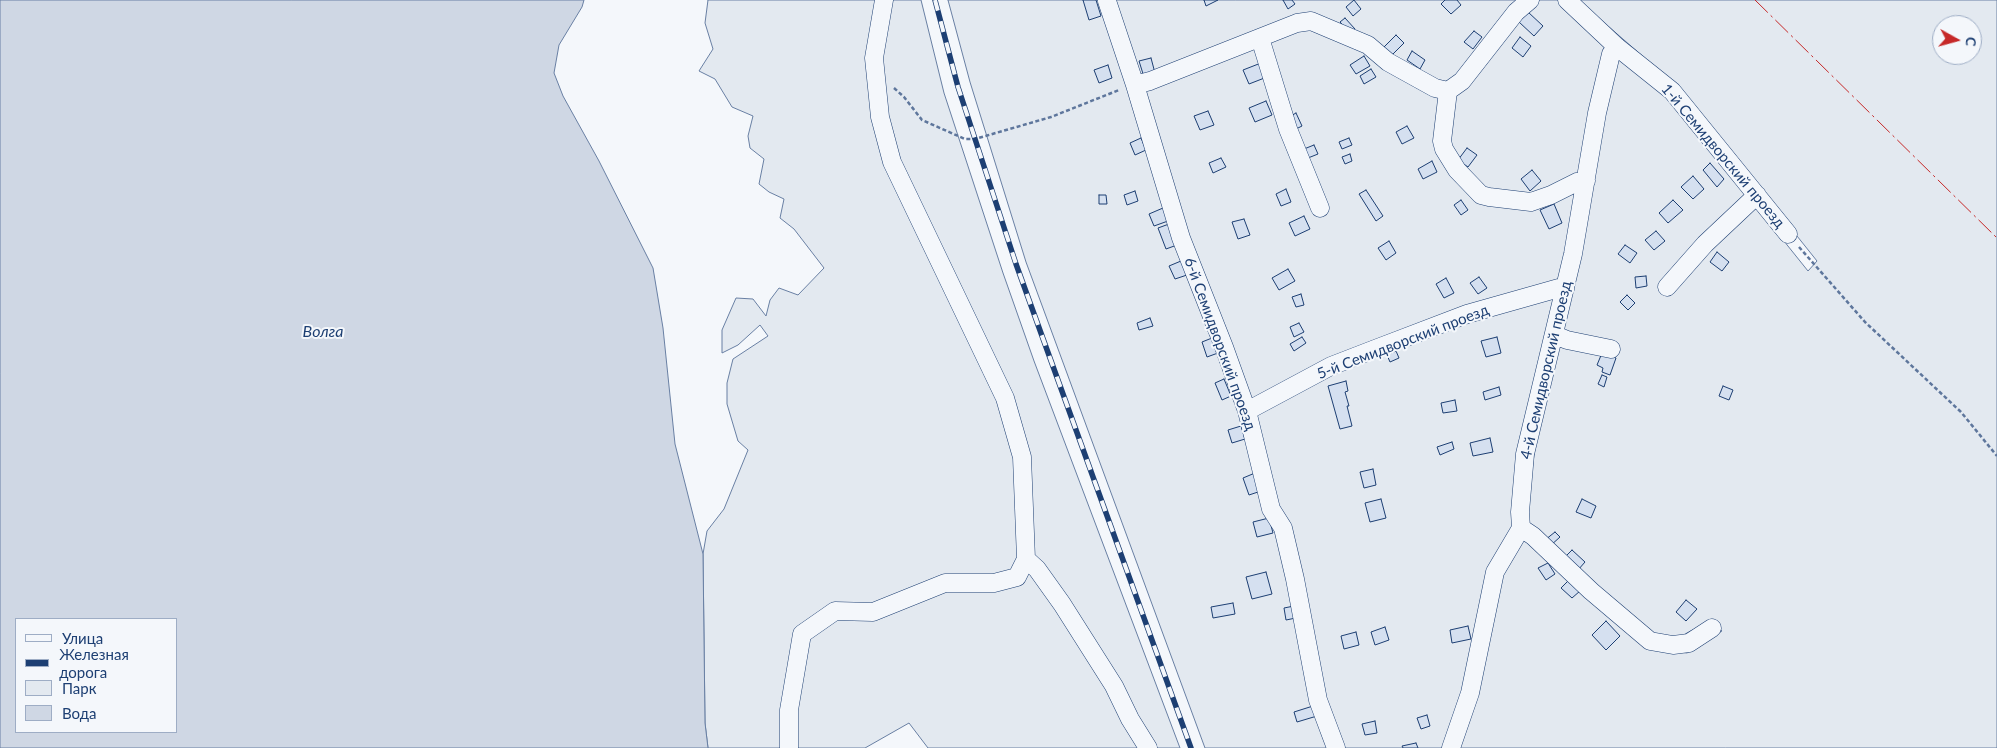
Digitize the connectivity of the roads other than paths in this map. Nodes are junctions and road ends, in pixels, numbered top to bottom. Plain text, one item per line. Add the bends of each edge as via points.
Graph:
1 (884, 0) edge
2 (1530, 0) edge
3 (1567, 0) edge
4 (1106, 1) edge
5 (1260, 38) junction
6 (1618, 47) junction
7 (1135, 85) junction
8 (1448, 91) junction
9 (1586, 181) junction
10 (1758, 195) junction
11 (1320, 208) dead end
12 (1788, 234) road end
13 (1666, 287) dead end
14 (1565, 289) junction
15 (1555, 335) junction
16 (1611, 349) dead end
17 (1247, 411) junction
18 (1521, 528) junction
19 (1026, 559) junction
20 (1712, 628) dead end
21 (789, 748) edge
22 (1148, 748) edge
23 (1336, 748) edge
24 (1451, 748) edge

1 - 19 street via 874,58 880,117 892,162 1005,398 1022,457
2 - 8 street via 1516,12 1462,81
3 - 6 street, 1-й Семидворский проезд
4 - 7 street, 6-й Семидворский проезд
5 - 7 street
5 - 8 street via 1297,23 1311,21 1368,46 1388,62 1435,88
5 - 11 street via 1288,129
6 - 9 street, 4-й Семидворский проезд via 1611,54
6 - 10 street, 1-й Семидворский проезд via 1672,91
7 - 17 street, 6-й Семидворский проезд via 1180,238
8 - 9 street via 1442,141 1444,150 1457,170 1481,195 1531,202
9 - 14 street, 4-й Семидворский проезд
10 - 12 street, 1-й Семидворский проезд
10 - 13 street via 1705,244
14 - 15 street, 4-й Семидворский проезд
14 - 17 street, 5-й Семидворский проезд via 1468,314 1375,349 1331,366
15 - 16 street
15 - 18 street, 4-й Семидворский проезд via 1525,454
17 - 23 street, 6-й Семидворский проезд via 1271,509 1283,528 1318,700
18 - 20 street via 1650,641 1674,645 1689,643
18 - 24 street via 1495,572 1470,693
19 - 21 street via 1017,577 994,583 945,583 873,612 835,611 802,634 789,710
19 - 22 street via 1038,569 1062,604 1114,686

